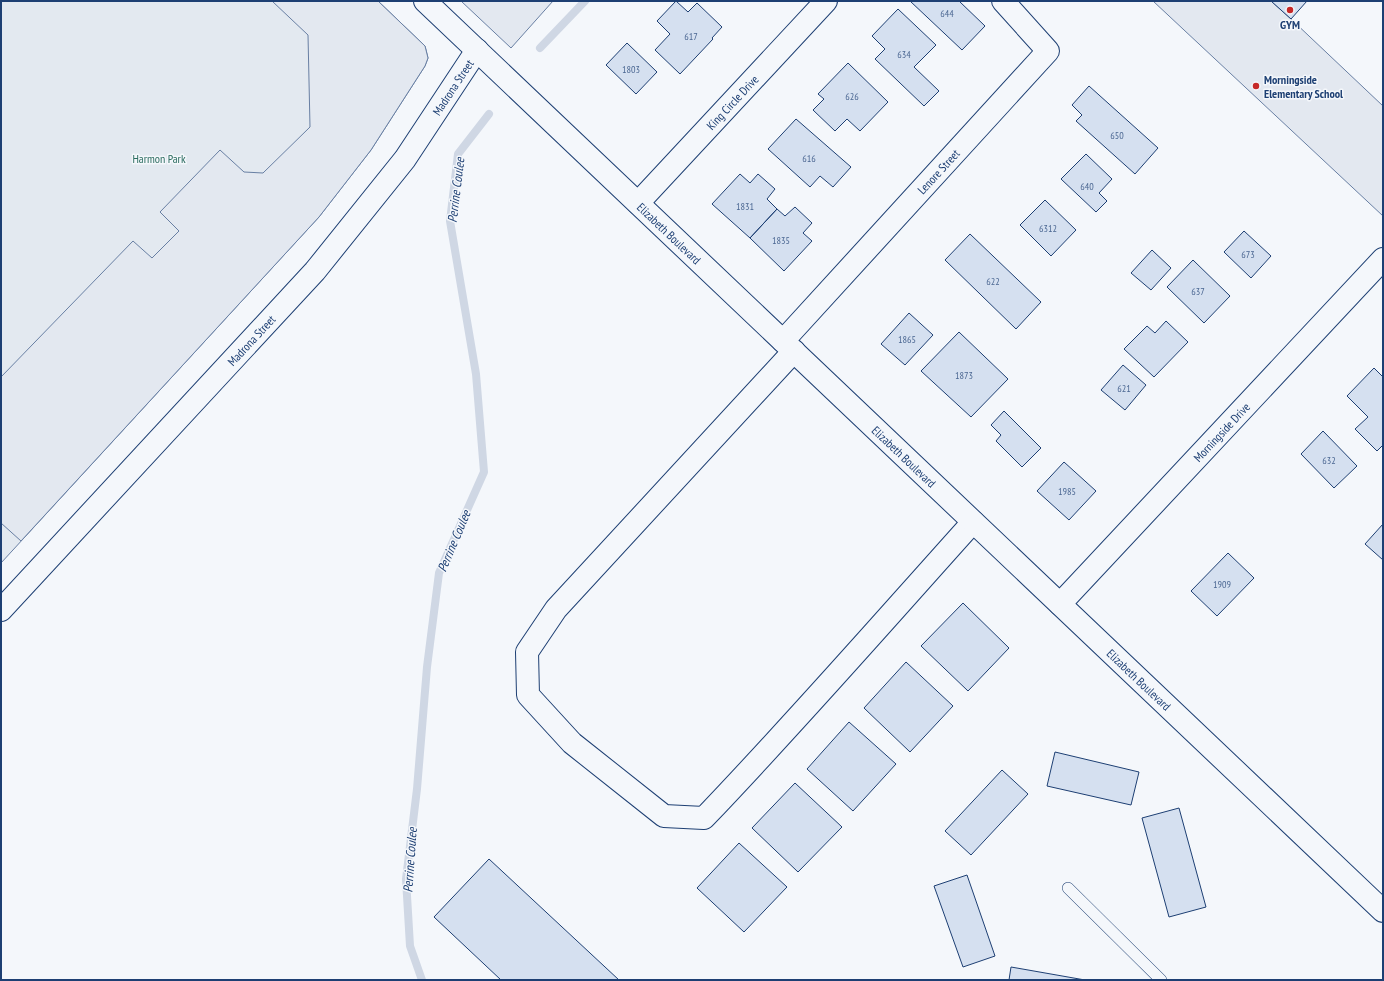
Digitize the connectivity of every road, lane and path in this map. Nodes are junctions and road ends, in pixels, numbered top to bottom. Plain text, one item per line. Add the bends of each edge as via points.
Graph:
1 (425, 1) edge
2 (826, 1) edge
3 (1003, 1) edge
4 (477, 50) junction
5 (638, 203) junction
6 (1383, 258) edge
7 (788, 346) junction
8 (973, 522) junction
9 (1060, 604) junction
10 (1, 610) edge
11 (1068, 888) dead end
12 (1383, 911) edge
13 (1161, 980) edge

1 - 4 street, Elizabeth Boulevard
2 - 5 street, King Circle Drive
3 - 7 street, Lenore Street via 1048,51
4 - 5 street, Elizabeth Boulevard
4 - 10 street, Madrona Street via 405,159 315,271
5 - 7 street, Elizabeth Boulevard
6 - 9 street, Morningside Drive
7 - 8 street, Elizabeth Boulevard
7 - 8 street via 556,609 527,652 528,695 572,743 664,816 704,818
8 - 9 street, Elizabeth Boulevard
9 - 12 street, Elizabeth Boulevard
11 - 13 lane

